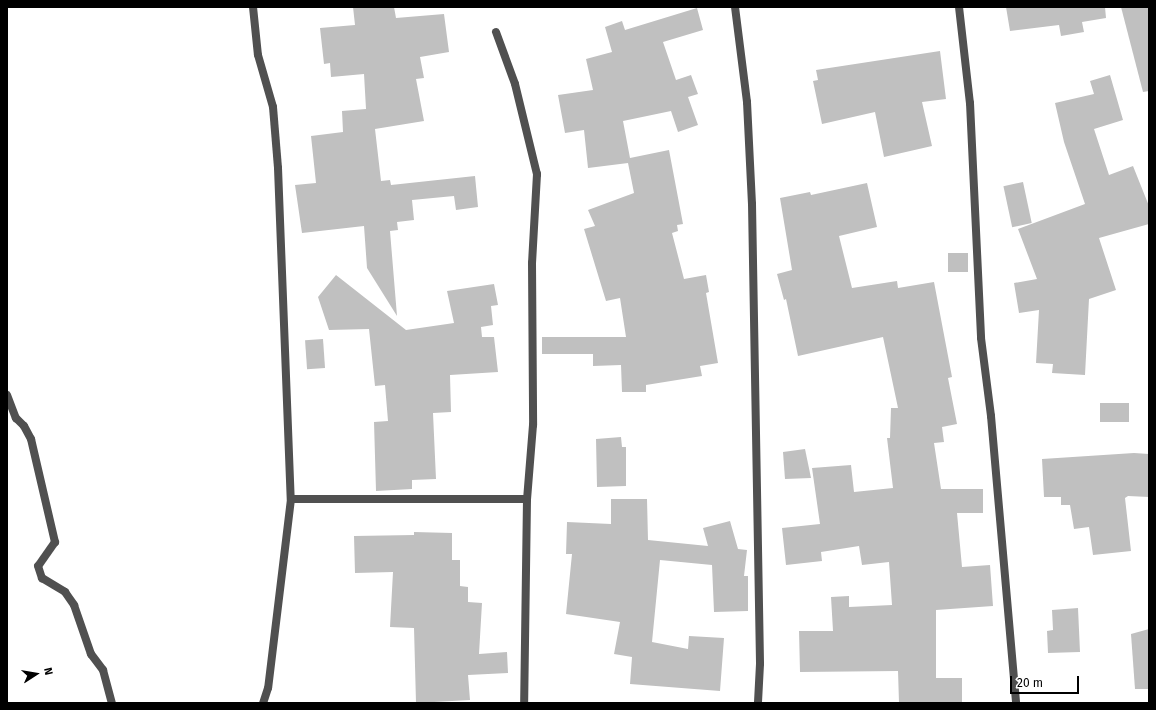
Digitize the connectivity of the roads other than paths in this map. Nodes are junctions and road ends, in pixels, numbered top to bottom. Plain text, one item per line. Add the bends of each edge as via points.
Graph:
1 (253, 7) edge
2 (735, 7) edge
3 (959, 7) edge
4 (496, 32) dead end
5 (7, 395) edge
6 (291, 498) junction
7 (527, 499) junction
8 (112, 703) edge
9 (263, 703) edge
10 (524, 703) edge
11 (758, 703) edge
12 (1016, 703) edge

1 - 6 street via 258,55 273,107 278,168
2 - 11 street via 747,102 752,212 760,664
3 - 12 street via 971,111 975,261 981,338 991,416
4 - 7 street via 515,84 537,174 532,263 533,426
5 - 8 street via 16,418 31,439 55,542 38,566 42,578 65,592 74,605 90,654 103,670
6 - 7 street
6 - 9 street via 268,688
7 - 10 street

